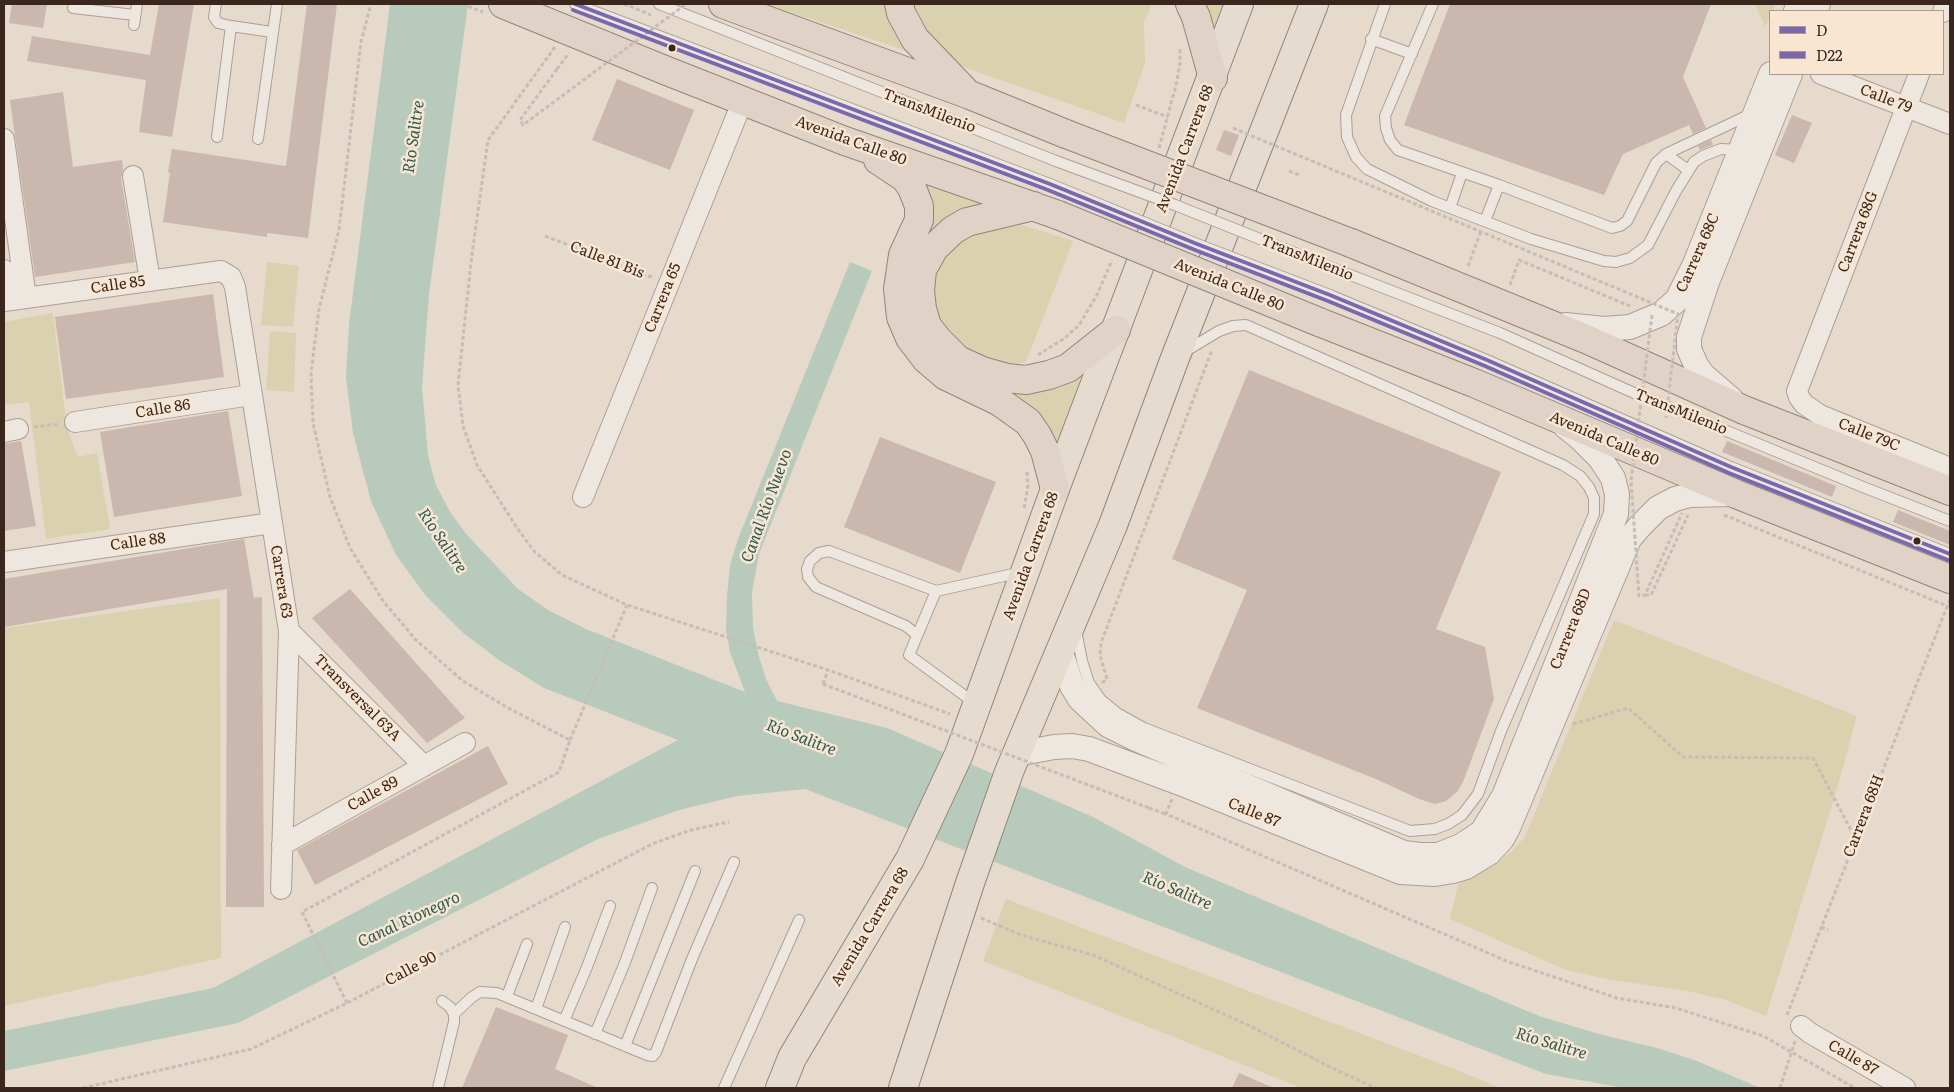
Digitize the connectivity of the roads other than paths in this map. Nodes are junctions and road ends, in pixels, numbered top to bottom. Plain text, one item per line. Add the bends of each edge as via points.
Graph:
1 (137, 4) edge
2 (216, 4) edge
3 (277, 4) edge
4 (575, 4) edge
5 (659, 4) edge
6 (723, 4) edge
7 (899, 4) edge
8 (1190, 4) edge
9 (1240, 4) edge
10 (1314, 4) edge
11 (1386, 4) edge
12 (1433, 4) edge
13 (73, 8) dead end
14 (495, 8) edge
15 (231, 26) junction
16 (272, 32) junction
17 (1372, 39) junction
18 (1412, 54) junction
19 (1771, 75) edge
20 (1789, 75) edge
21 (1824, 75) edge
22 (1919, 75) edge
23 (1212, 78) junction
24 (970, 96) junction
25 (743, 100) junction
26 (1906, 107) junction
27 (1756, 112) junction
28 (1950, 124) edge
29 (217, 137) dead end
30 (4, 139) edge
31 (258, 139) dead end
32 (845, 141) junction
33 (1749, 153) junction
34 (1666, 154) junction
35 (1688, 170) junction
36 (1462, 173) junction
37 (132, 176) dead end
38 (1499, 185) junction
39 (1450, 208) junction
40 (1046, 211) junction
41 (1485, 221) junction
42 (1704, 267) junction
43 (4, 270) edge
44 (231, 277) joint
45 (150, 281) junction
46 (13, 300) edge
47 (1545, 323) junction
48 (1116, 330) junction
49 (1174, 358) junction
50 (1797, 391) joint
51 (251, 395) junction
52 (1744, 410) junction
53 (1551, 417) junction
54 (75, 422) road end
55 (1908, 463) junction
56 (1950, 468) edge
57 (1055, 489) junction
58 (1950, 491) edge
59 (583, 497) dead end
60 (1726, 503) junction
61 (1950, 521) edge
62 (272, 523) junction
63 (1950, 554) edge
64 (4, 562) edge
65 (1025, 572) junction
66 (936, 591) junction
67 (1949, 597) edge
68 (1074, 616) junction
69 (289, 631) junction
70 (917, 635) junction
71 (1060, 650) junction
72 (977, 705) junction
73 (464, 743) dead end
74 (1013, 763) junction
75 (424, 766) junction
76 (282, 845) junction
77 (1461, 846) joint
78 (1489, 853) joint
79 (734, 862) dead end
80 (695, 871) dead end
81 (652, 888) dead end
82 (281, 889) dead end
83 (610, 906) dead end
84 (799, 920) dead end
85 (565, 927) dead end
86 (527, 944) dead end
87 (507, 996) junction
88 (442, 1001) dead end
89 (536, 1009) junction
90 (454, 1014) junction
91 (564, 1021) junction
92 (1801, 1026) road end
93 (595, 1034) junction
94 (625, 1046) junction
95 (438, 1088) edge
96 (724, 1088) edge
97 (780, 1088) edge
98 (903, 1088) edge
99 (1906, 1088) edge

1 - 13 lane via 135,20
2 - 15 lane via 214,17 218,23
3 - 16 lane
4 - 63 lane, TransMilenio, bridge via 1050,184 1330,295 1731,467
5 - 61 lane, TransMilenio, bridge via 1500,333 1634,393
6 - 24 highway
7 - 24 highway via 915,39
8 - 23 highway
9 - 23 main road, Avenida Carrera 68
10 - 49 main road
11 - 17 lane
12 - 18 lane
14 - 25 highway, Avenida Calle 80
15 - 16 lane
15 - 29 lane
16 - 31 lane
17 - 18 lane
17 - 39 lane via 1346,115 1346,137 1356,157 1367,169
18 - 36 lane via 1385,116 1390,140 1398,150
19 - 27 street, Carrera 68C
20 - 33 street, Carrera 68C
21 - 26 street, Calle 79
22 - 26 street, Carrera 68G
23 - 48 main road, Avenida Carrera 68
24 - 47 highway, bridge via 1351,243
25 - 32 highway, Avenida Calle 80
25 - 59 street, Carrera 65
26 - 28 street, Calle 79
26 - 50 street, Carrera 68G
27 - 33 street, Carrera 68C
27 - 34 lane
30 - 46 street
32 - 40 highway, Avenida Calle 80
32 - 57 highway via 894,169 905,178 916,197 919,220 903,255 898,290 901,317 910,338 926,359 946,376 1000,402 1028,422 1045,452
33 - 35 lane via 1730,148 1712,151 1694,162
33 - 42 street, Carrera 68C
34 - 35 lane
34 - 38 lane via 1656,164 1627,221 1612,228
35 - 41 lane via 1648,245 1630,258 1616,262 1531,239
36 - 38 lane
36 - 39 lane
37 - 45 street
38 - 41 lane
39 - 41 lane
40 - 48 highway via 967,222 934,248 922,270 920,291 927,326 958,360 982,371 1026,380 1068,368
40 - 53 highway, Avenida Calle 80, bridge
42 - 47 street, Carrera 68C via 1678,300 1642,324 1614,329
42 - 52 street, Carrera 68C via 1706,282 1689,337 1689,349 1703,375
43 - 46 street
44 - 45 street, Calle 85 via 221,271
44 - 51 street, Carrera 63
45 - 46 street, Calle 85
47 - 52 highway
48 - 57 main road, Avenida Carrera 68
49 - 68 main road via 1113,525
49 - 68 lane via 1219,331 1246,325 1563,466 1580,476 1589,487 1594,498 1594,514 1501,731 1478,794 1462,815 1435,829 1410,831 1144,728 1116,713 1089,683
50 - 55 street, Calle 79C via 1804,404 1820,415
51 - 54 street, Calle 86
51 - 62 street, Carrera 63
52 - 55 highway
53 - 60 highway, Avenida Calle 80
53 - 77 street, Carrera 68D via 1582,439 1600,458 1613,478 1616,514 1504,796 1482,832
55 - 56 street, Calle 79C
55 - 58 highway
57 - 65 main road, Avenida Carrera 68
60 - 67 highway, Avenida Calle 80
60 - 78 street, Carrera 68D via 1712,493 1675,499 1658,508 1635,532 1621,555 1508,828
62 - 64 street, Calle 88
62 - 69 street, Carrera 63
65 - 66 lane
65 - 72 main road, Avenida Carrera 68
66 - 70 lane
66 - 70 lane via 829,551 819,553 810,561 808,577 816,587 906,626
68 - 71 main road
69 - 75 street, Transversal 63A
69 - 76 street, Carrera 63
70 - 72 lane via 909,655
71 - 74 main road
71 - 77 street, Calle 87 via 1080,699 1108,725 1136,740 1404,853 1420,856 1438,854
72 - 97 main road, Avenida Carrera 68 via 959,754 910,859 792,1058
73 - 75 street, Calle 89
74 - 78 street, Calle 87 via 1054,747 1072,746 1096,751 1400,872 1453,871
74 - 98 main road
75 - 76 street, Calle 89
76 - 82 street, Carrera 63
79 - 94 lane via 656,1052 652,1056 646,1055
80 - 94 lane
81 - 93 lane
83 - 91 lane
84 - 96 lane
85 - 89 lane
86 - 87 lane
87 - 89 lane
87 - 90 lane via 480,992
88 - 90 lane
89 - 91 lane
90 - 95 lane
91 - 93 lane
92 - 99 street, Calle 87
93 - 94 lane

